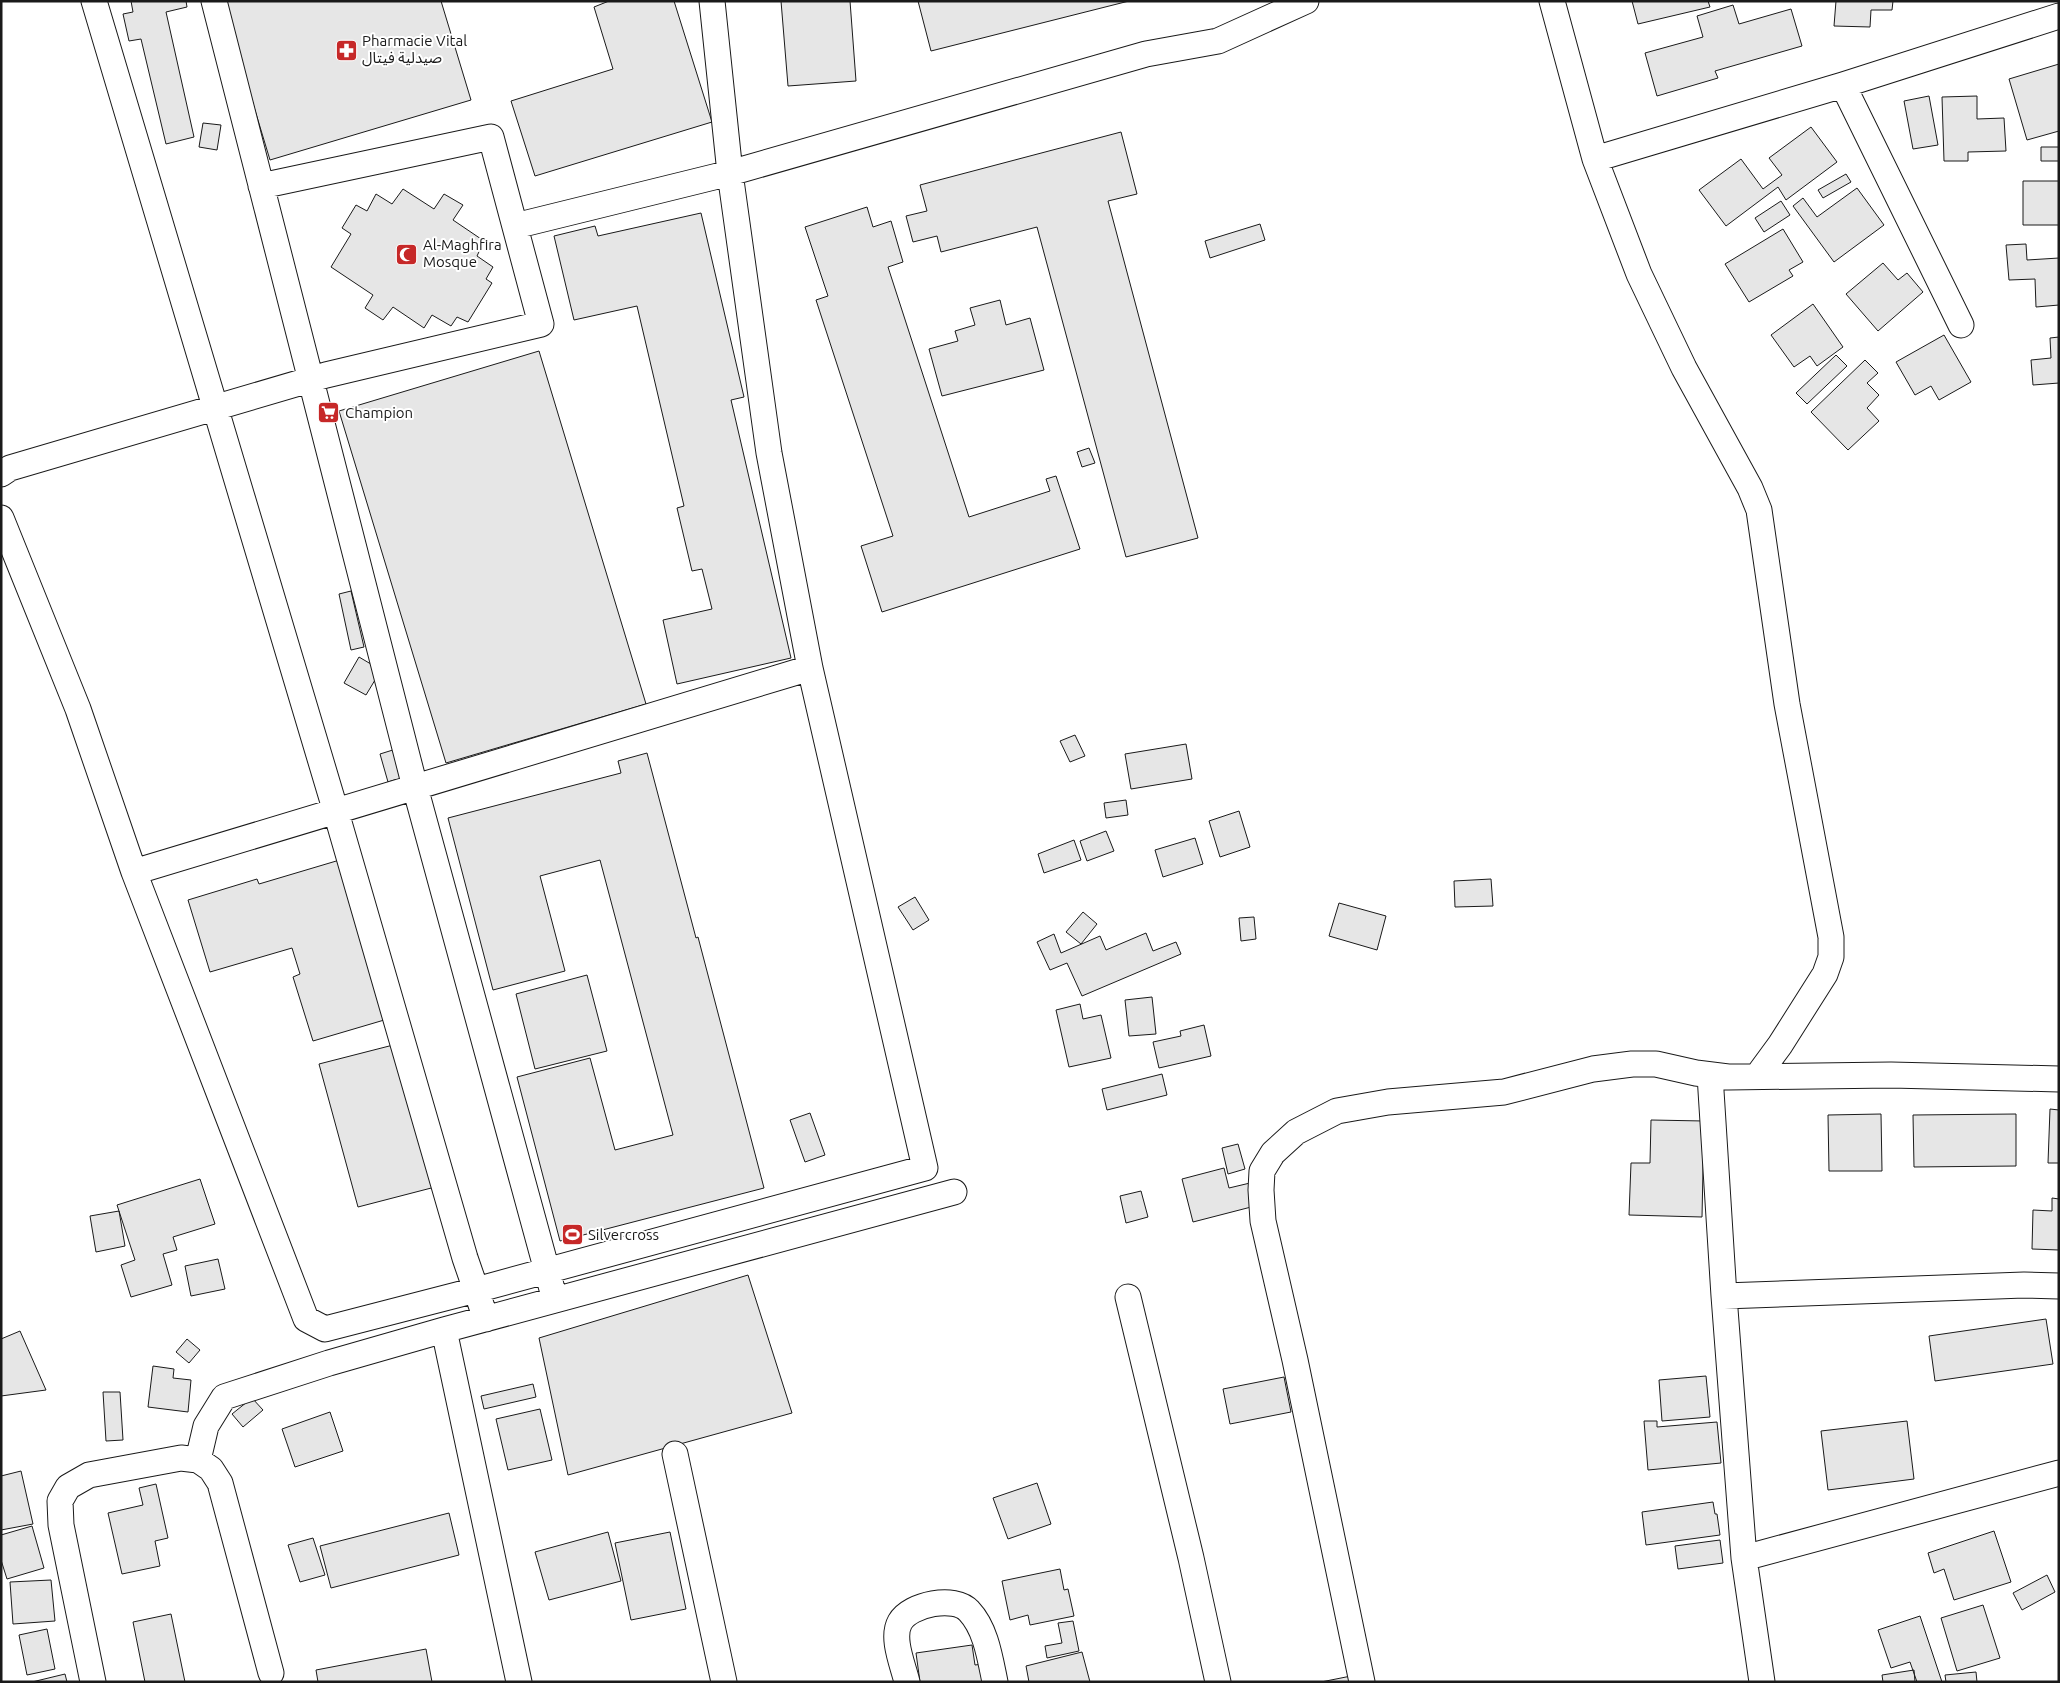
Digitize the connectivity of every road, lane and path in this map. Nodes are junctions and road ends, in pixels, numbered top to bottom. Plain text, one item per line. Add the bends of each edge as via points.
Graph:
1 (94, 1) edge
2 (214, 1) edge
3 (712, 1) edge
4 (1306, 1) edge
5 (1552, 1) edge
6 (2059, 16) edge
7 (1843, 85) junction
8 (1595, 159) junction
9 (730, 173) junction
10 (261, 186) junction
11 (515, 226) junction
12 (1961, 325) dead end
13 (311, 380) junction
14 (215, 407) junction
15 (1, 474) edge
16 (1, 518) edge
17 (810, 668) junction
18 (415, 787) junction
19 (336, 812) junction
20 (134, 872) junction
21 (1758, 1075) junction
22 (1710, 1076) junction
23 (2059, 1079) edge
24 (954, 1192) dead end
25 (546, 1270) junction
26 (2059, 1286) edge
27 (476, 1290) junction
28 (1724, 1296) junction
29 (1128, 1297) dead end
30 (555, 1300) junction
31 (486, 1319) junction
32 (444, 1330) junction
33 (675, 1454) dead end
34 (198, 1460) junction
35 (2059, 1473) edge
36 (1744, 1558) junction
37 (271, 1673) dead end
38 (93, 1682) edge
39 (519, 1682) edge
40 (724, 1682) edge
41 (907, 1682) edge
42 (995, 1682) edge
43 (1218, 1682) edge
44 (1362, 1682) edge
45 (1762, 1682) edge

1 - 14 street
2 - 10 street
3 - 9 street
4 - 9 street via 1218,41 1146,54
5 - 8 street
6 - 7 street
7 - 8 street
7 - 12 street
8 - 21 street via 1639,274 1759,510 1787,704 1831,937 1832,957 1808,1002
9 - 11 street
9 - 17 street via 769,453
10 - 11 street via 490,137
10 - 13 street
11 - 13 street via 541,324
13 - 14 street
13 - 18 street
14 - 15 street via 10,468
14 - 19 street
16 - 20 street via 78,709
17 - 18 street
17 - 25 street via 924,1168
18 - 19 street
18 - 25 street
19 - 20 street
19 - 27 street
20 - 27 street via 306,1319 325,1329
21 - 22 street
21 - 23 street
22 - 28 street
22 - 44 street via 1656,1064 1632,1064 1593,1069 1504,1092 1388,1102 1337,1111 1296,1132 1273,1152 1262,1171 1263,1221
24 - 30 street
25 - 27 street
25 - 30 street
26 - 28 street
27 - 31 street
28 - 36 street
29 - 43 street
30 - 31 street
31 - 32 street
32 - 34 street via 224,1397 206,1426
32 - 39 street
33 - 40 street
34 - 37 street via 211,1469 220,1483
34 - 38 street via 181,1458 89,1475 68,1487 60,1501 61,1526
35 - 36 street
36 - 45 street
41 - 42 street via 897,1637 900,1622 910,1613 930,1604 951,1602 968,1610 978,1624

